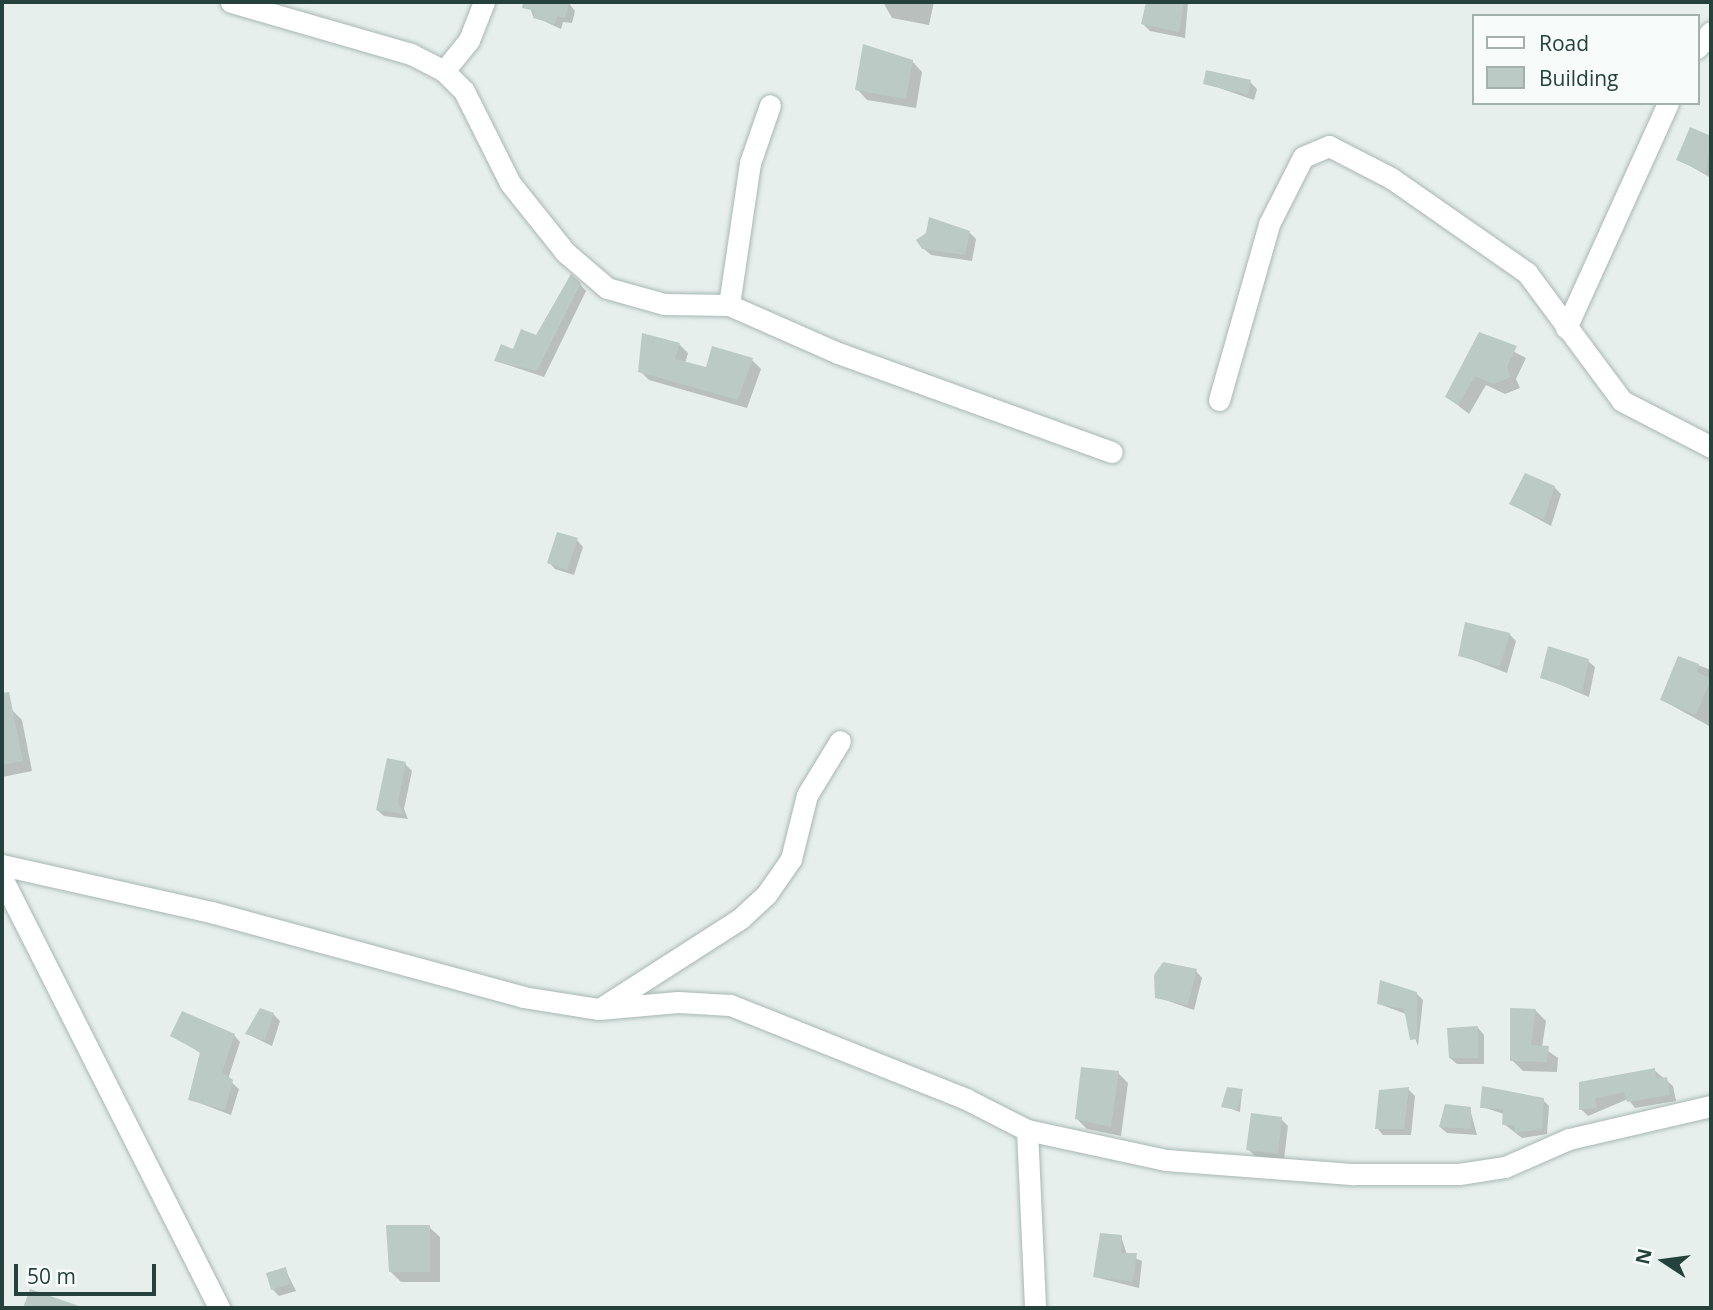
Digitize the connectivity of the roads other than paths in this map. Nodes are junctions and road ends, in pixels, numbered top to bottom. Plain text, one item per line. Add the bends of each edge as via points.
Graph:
1 (231, 2) edge
2 (484, 2) edge
3 (1711, 32) edge
4 (1699, 46) edge
5 (443, 71) junction
6 (770, 105) dead end
7 (1667, 105) edge
8 (729, 305) junction
9 (1566, 328) junction
10 (1219, 400) dead end
11 (1711, 446) edge
12 (1112, 452) dead end
13 (840, 741) dead end
14 (2, 865) edge
15 (2, 877) edge
16 (599, 1009) junction
17 (1711, 1106) edge
18 (1027, 1130) junction
19 (219, 1308) edge
20 (1035, 1308) edge

1 - 5 street via 411,54
2 - 5 street via 469,40
3 - 4 street
5 - 8 street via 464,91 510,183 565,252 607,288 664,304
6 - 8 street via 750,163
7 - 9 street
8 - 12 street via 838,353
9 - 10 street via 1527,272 1391,177 1339,148 1319,146 1303,157 1269,223
9 - 11 street via 1622,401
13 - 16 street via 807,795 791,859 765,895 741,918
14 - 16 street via 211,912 523,997
15 - 19 street
16 - 18 street via 730,1005 966,1099
17 - 18 street via 1569,1139 1504,1167 1459,1174 1354,1174 1166,1160
18 - 20 street

